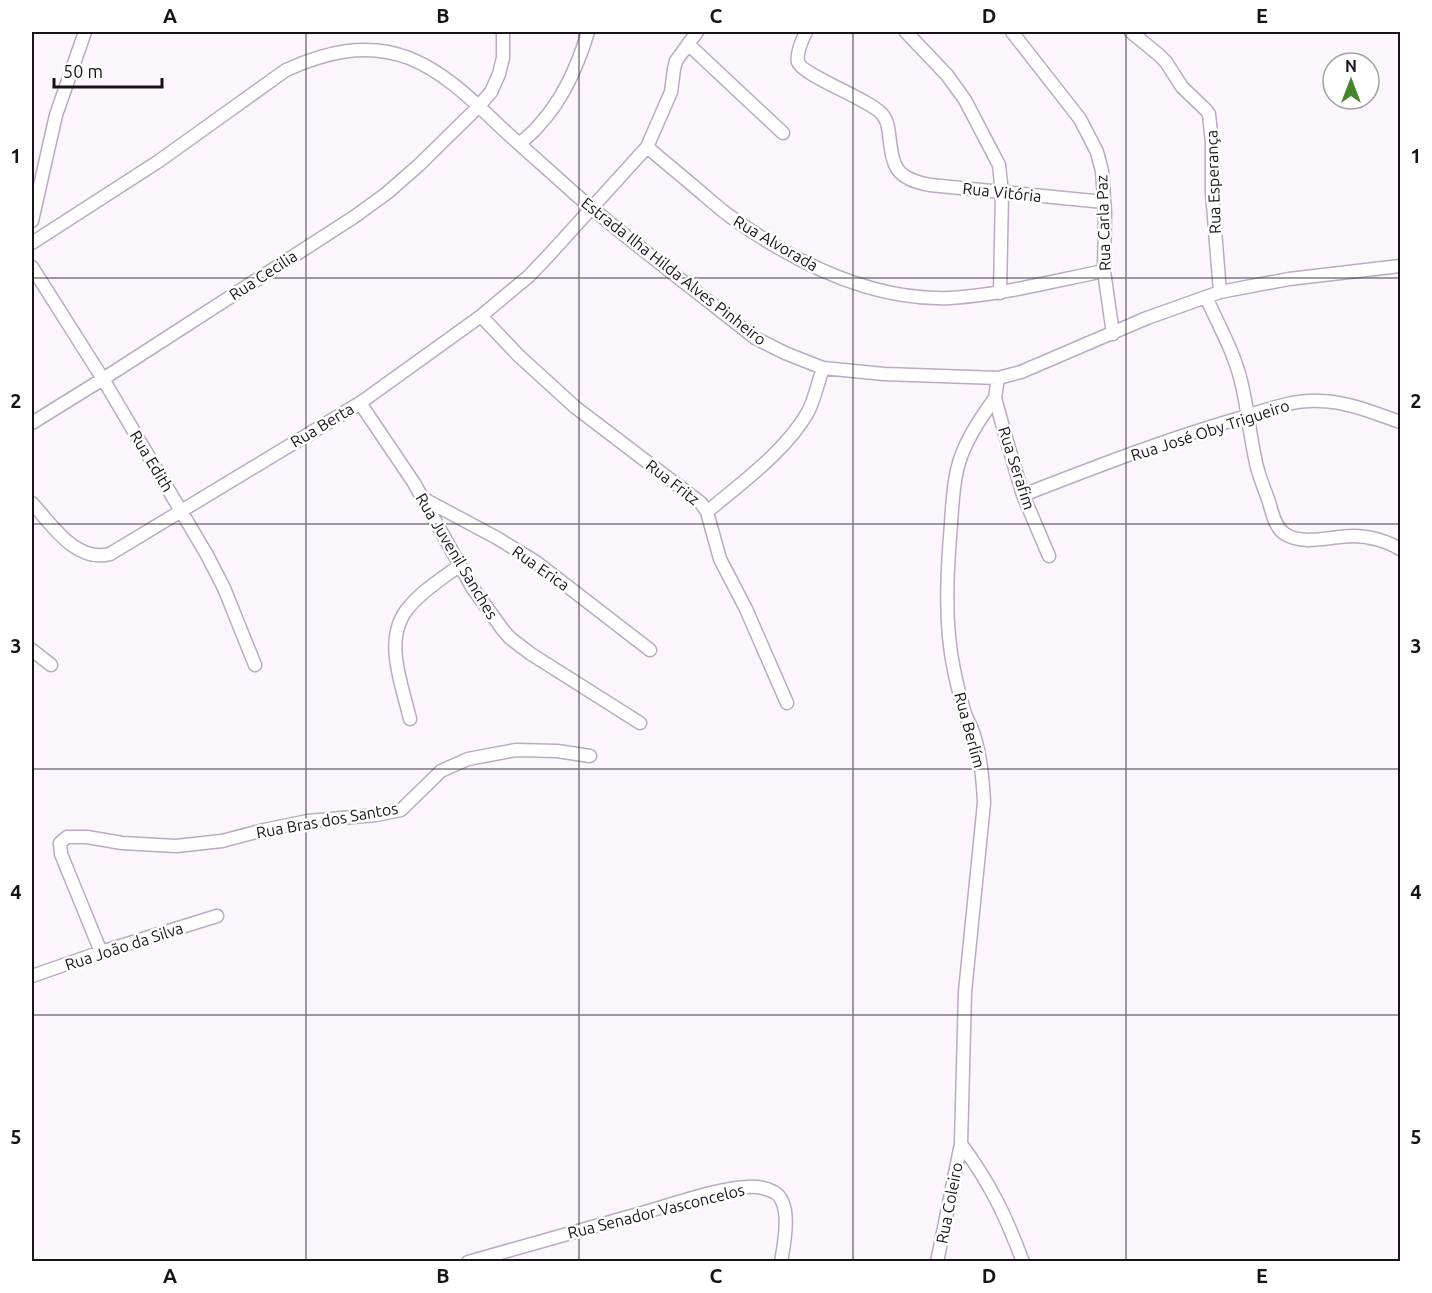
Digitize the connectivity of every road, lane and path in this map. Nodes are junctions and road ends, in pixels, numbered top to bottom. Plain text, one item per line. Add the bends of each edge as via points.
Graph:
1 (85, 32) edge
2 (503, 32) edge
3 (588, 32) edge
4 (697, 32) edge
5 (806, 32) edge
6 (906, 32) edge
7 (1012, 32) edge
8 (1131, 32) edge
9 (688, 44) junction
10 (478, 107) junction
11 (783, 133) dead end
12 (519, 144) junction
13 (647, 147) junction
14 (1002, 193) junction
15 (1104, 202) junction
16 (592, 208) junction
17 (32, 221) edge
18 (32, 243) edge
19 (1401, 266) edge
20 (32, 267) edge
21 (1104, 271) junction
22 (1220, 292) junction
23 (1000, 293) junction
24 (1206, 297) junction
25 (481, 316) junction
26 (1113, 333) junction
27 (823, 368) junction
28 (998, 378) junction
29 (103, 379) junction
30 (995, 398) junction
31 (360, 403) junction
32 (1247, 416) junction
33 (1401, 422) edge
34 (32, 423) edge
35 (1023, 495) junction
36 (423, 499) junction
37 (32, 503) edge
38 (181, 510) junction
39 (707, 512) junction
40 (1401, 549) edge
41 (1048, 556) dead end
42 (460, 565) junction
43 (32, 650) edge
44 (650, 650) dead end
45 (51, 664) dead end
46 (255, 665) dead end
47 (787, 704) dead end
48 (410, 719) dead end
49 (640, 723) dead end
50 (590, 756) dead end
51 (217, 916) dead end
52 (101, 952) junction
53 (32, 976) edge
54 (961, 1144) junction
55 (468, 1262) edge
56 (781, 1262) edge
57 (938, 1262) edge
58 (1023, 1262) edge

1 - 17 street via 56,115
2 - 10 street, Rua Cecilia via 499,74
3 - 12 street via 571,78 557,102
4 - 9 street, Rua Berta
5 - 14 street, Rua Vitória via 798,63 884,116 893,159 901,175 930,185
6 - 14 street via 965,100 999,165
7 - 15 street, Rua Carla Paz via 1080,119 1100,162
8 - 22 street, Rua Esperança via 1166,62 1182,87 1209,114
9 - 11 street
9 - 13 street, Rua Berta via 676,61 671,92
10 - 12 street, Estrada Ilha Hilda Alves Pinheiro
10 - 18 street, Estrada Ilha Hilda Alves Pinheiro via 445,78 410,58 358,50 309,60 286,70 159,161
10 - 29 street, Rua Cecilia via 387,193
12 - 16 street, Estrada Ilha Hilda Alves Pinheiro
13 - 16 street, Rua Berta
13 - 23 street, Rua Alvorada via 729,216 810,266 882,291 919,297
14 - 15 street, Rua Vitória
14 - 23 street
15 - 21 street, Rua Carla Paz
16 - 25 street, Rua Berta via 529,276
16 - 27 street, Estrada Ilha Hilda Alves Pinheiro via 755,338
19 - 22 street, Estrada Ilha Hilda Alves Pinheiro
20 - 29 street, Rua Edith
21 - 23 street, Rua Alvorada
21 - 26 street, Rua Carla Paz
22 - 24 street, Estrada Ilha Hilda Alves Pinheiro
24 - 26 street, Estrada Ilha Hilda Alves Pinheiro
24 - 32 street via 1241,380
25 - 31 street, Rua Berta
25 - 39 street, Rua Fritz via 575,407 694,497
26 - 28 street, Estrada Ilha Hilda Alves Pinheiro
27 - 28 street, Estrada Ilha Hilda Alves Pinheiro
27 - 39 street via 808,411 793,433
28 - 30 street, Rua Serafim
29 - 34 street, Rua Cecilia
29 - 38 street, Rua Edith
30 - 35 street, Rua Serafim
30 - 54 street, Rua Berlím via 969,439 957,468 949,550 951,651 959,692 974,734 984,803 965,993
31 - 36 street, Rua Juvenil Sanches
31 - 38 street, Rua Berta
32 - 33 street, Rua José Oby Trigueiro via 1291,403 1318,400 1345,403
32 - 35 street, Rua José Oby Trigueiro
32 - 40 street via 1257,467 1280,530 1298,539 1364,536
35 - 41 street, Rua Serafim
36 - 42 street, Rua Juvenil Sanches
36 - 44 street, Rua Erica via 536,562
37 - 38 street, Rua Berta via 72,545 96,556 110,554
38 - 46 street, Rua Edith via 216,572
39 - 47 street, Rua Fritz via 720,559
42 - 48 street via 417,598 399,623 396,658
42 - 49 street, Rua Juvenil Sanches via 510,638
43 - 45 street
50 - 52 street, Rua Bras dos Santos via 516,750 468,759 441,771 401,810 308,821 222,841 176,846 67,837 60,843 61,854
51 - 52 street, Rua João da Silva
52 - 53 street, Rua João da Silva
54 - 57 street, Rua Coleiro
54 - 58 street via 995,1195
55 - 56 street, Rua Senador Vasconcelos via 704,1195 749,1186 774,1192 783,1203

